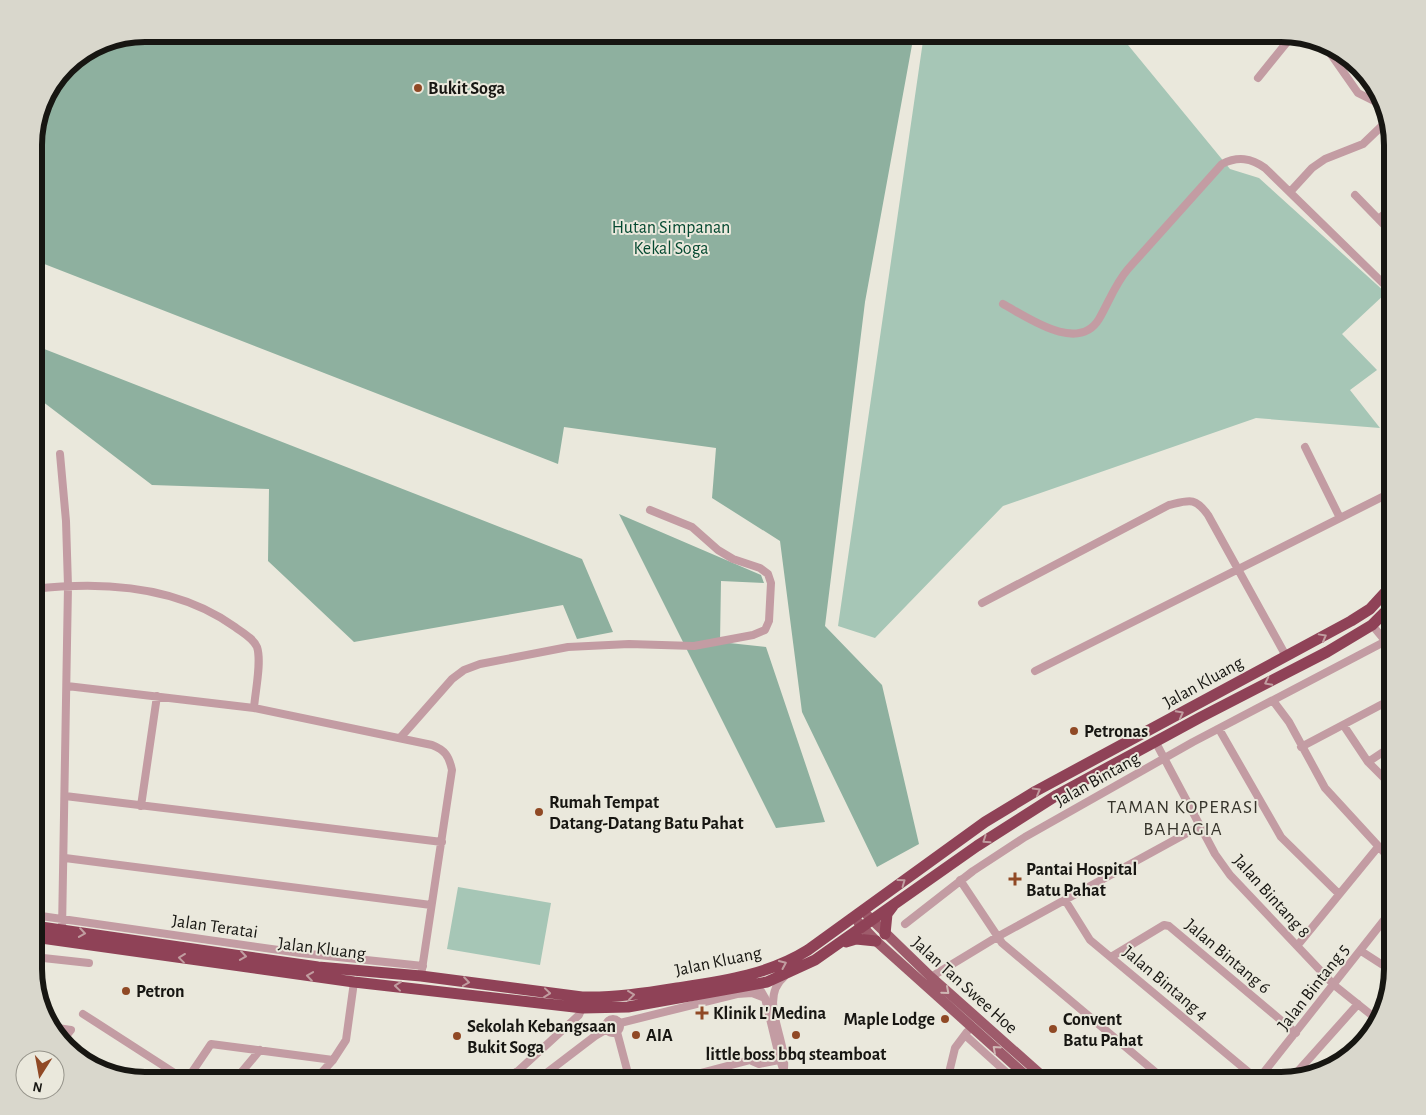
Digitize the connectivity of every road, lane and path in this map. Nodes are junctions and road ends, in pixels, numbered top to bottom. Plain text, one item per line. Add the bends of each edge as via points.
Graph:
1 (1287, 42) edge
2 (1333, 56) edge
3 (1258, 78) dead end
4 (1373, 100) edge
5 (1382, 126) edge
6 (1290, 192) junction
7 (1356, 195) dead end
8 (1384, 214) edge
9 (1379, 219) junction
10 (1384, 224) edge
11 (1384, 284) edge
12 (1003, 304) dead end
13 (1306, 447) dead end
14 (60, 454) dead end
15 (1384, 496) edge
16 (650, 510) dead end
17 (1340, 518) junction
18 (1238, 571) junction
19 (68, 586) junction
20 (43, 588) edge
21 (1384, 594) edge
22 (982, 603) dead end
23 (1384, 613) edge
24 (1372, 625) junction
25 (1384, 642) joint
26 (1286, 656) junction
27 (1035, 671) dead end
28 (67, 686) junction
29 (157, 696) junction
30 (1274, 702) junction
31 (1384, 704) edge
32 (254, 708) junction
33 (1344, 726) junction
34 (1218, 729) junction
35 (400, 738) junction
36 (1156, 741) junction
37 (1301, 747) junction
38 (1384, 751) edge
39 (1166, 758) junction
40 (1368, 762) junction
41 (1384, 778) edge
42 (65, 796) junction
43 (141, 806) junction
44 (1200, 826) junction
45 (442, 842) junction
46 (1378, 847) junction
47 (1384, 853) edge
48 (65, 858) junction
49 (960, 880) junction
50 (1339, 894) junction
51 (1065, 900) junction
52 (895, 903) junction
53 (431, 905) junction
54 (858, 914) junction
55 (43, 917) edge
56 (1384, 921) edge
57 (867, 924) junction
58 (905, 924) dead end
59 (63, 925) junction
60 (43, 926) edge
61 (43, 937) edge
62 (997, 937) junction
63 (880, 938) junction
64 (836, 946) junction
65 (1297, 946) junction
66 (1361, 951) junction
67 (1111, 957) junction
68 (43, 958) edge
69 (89, 963) dead end
70 (1384, 966) edge
71 (422, 971) junction
72 (785, 975) junction
73 (931, 978) junction
74 (354, 982) junction
75 (1334, 985) junction
76 (750, 986) junction
77 (442, 991) junction
78 (765, 998) junction
79 (583, 1002) junction
80 (1358, 1004) junction
81 (83, 1014) dead end
82 (1372, 1016) edge
83 (620, 1023) junction
84 (62, 1029) edge
85 (607, 1029) junction
86 (969, 1031) junction
87 (617, 1032) junction
88 (1296, 1033) junction
89 (67, 1035) edge
90 (260, 1050) junction
91 (782, 1056) junction
92 (332, 1060) junction
93 (1298, 1071) edge
94 (173, 1072) edge
95 (192, 1072) edge
96 (242, 1072) edge
97 (322, 1072) edge
98 (516, 1072) edge
99 (548, 1072) edge
100 (628, 1072) edge
101 (709, 1072) edge
102 (785, 1072) edge
103 (949, 1072) edge
104 (1008, 1072) edge
105 (1021, 1072) edge
106 (1038, 1072) edge
107 (1155, 1072) edge
108 (1246, 1072) edge
109 (1264, 1072) edge

1 - 3 street
2 - 4 street via 1358,92
5 - 6 street via 1363,144 1325,159 1312,168
6 - 11 street
6 - 12 street via 1255,161 1232,159 1222,164 1128,269 1110,294 1098,320 1082,332 1055,332
7 - 9 street
8 - 9 street
9 - 10 street
13 - 17 street
14 - 19 street
15 - 17 street
16 - 35 street via 692,528 718,550 768,574 771,583 769,621 764,630 694,646 629,644 568,647 480,664 452,679
17 - 18 street
18 - 22 street via 1200,503 1188,500 1169,505
18 - 26 street
18 - 27 street
19 - 20 street
19 - 28 street
19 - 32 street via 105,585 140,590 188,602 224,618 251,638 258,649
26 -> 21 highway, Jalan Kluang via 1370,609
23 - 24 highway, Jalan Kluang
24 - 25 street
24 -> 36 highway, Jalan Kluang
25 - 30 street, Jalan Bintang
54 -> 26 highway, Jalan Kluang via 1002,812
28 - 29 street
28 - 42 street
29 - 32 street
29 - 43 street
30 - 34 street, Jalan Bintang
30 - 37 street via 1290,722
31 - 33 street
32 - 35 street
33 - 37 street
33 - 40 street
34 - 39 street, Jalan Bintang
34 - 50 street via 1281,837
35 - 45 street via 443,749 449,757 452,770
36 - 39 street, Jalan Bintang 8
36 -> 52 highway, Jalan Kluang via 1015,821
37 - 46 street via 1325,788
38 - 40 street
39 - 44 street, Jalan Bintang 8
39 - 49 street, Jalan Bintang via 1025,837
40 - 41 street
42 - 43 street
42 - 48 street
43 - 45 street
44 - 51 street
44 - 65 street, Jalan Bintang 8 via 1230,874
45 - 53 street
46 - 47 street
46 - 50 street
48 - 53 street
48 - 59 street
49 - 58 street, Jalan Bintang
49 - 62 street
50 - 65 street
51 - 62 street
51 - 67 street, Jalan Bintang 4 via 1087,936
52 - 57 highway, Jalan Kluang
52 - 63 highway
53 - 71 street
54 - 57 main road, Jalan Tan Swee Hoe
79 -> 54 highway, Jalan Kluang via 766,971 795,958
55 - 59 street
56 - 66 street, Jalan Bintang 5
57 - 63 main road, Jalan Tan Swee Hoe
57 - 64 highway, Jalan Kluang
59 - 60 highway, Jalan Kluang
59 - 71 highway, Jalan Kluang via 204,944 318,967
74 -> 61 highway, Jalan Kluang
62 - 73 street
62 - 107 street
63 - 64 highway via 856,939
63 - 73 main road, Jalan Tan Swee Hoe
63 - 86 main road, Jalan Tan Swee Hoe
64 - 72 highway, Jalan Kluang
65 - 75 street, Jalan Bintang 8
66 - 70 street
66 - 75 street, Jalan Bintang 5
67 - 88 street, Jalan Bintang 6 via 1164,925 1169,926
67 - 108 street, Jalan Bintang 4
68 - 69 street
71 - 77 highway via 428,985
71 -> 79 highway, Jalan Kluang
72 - 76 highway, Jalan Kluang
72 - 91 street via 774,987 772,999
73 -> 106 main road, Jalan Tan Swee Hoe
77 -> 74 highway, Jalan Kluang
74 - 92 street via 349,1030 343,1046
75 - 80 street, Jalan Bintang 8
75 - 88 street, Jalan Bintang 5
76 - 78 street via 761,991
76 - 79 highway, Jalan Kluang via 628,1007
77 - 79 highway, Jalan Kluang
78 - 83 street via 752,993 737,994
78 - 91 street
79 - 98 street via 579,1015
80 - 82 street, Jalan Bintang 8
80 - 93 street
81 - 94 street
83 - 85 street via 611,1019
83 - 87 street
84 - 89 street via 71,1030
85 - 87 street
85 - 99 street
86 - 103 street via 955,1048
86 - 104 street
105 -> 86 main road, Jalan Tan Swee Hoe
87 - 100 street
88 - 109 street, Jalan Bintang 5
90 - 92 street
90 - 95 street via 208,1045
90 - 96 street
91 - 101 street via 758,1056 752,1062
91 - 102 street
92 - 97 street

